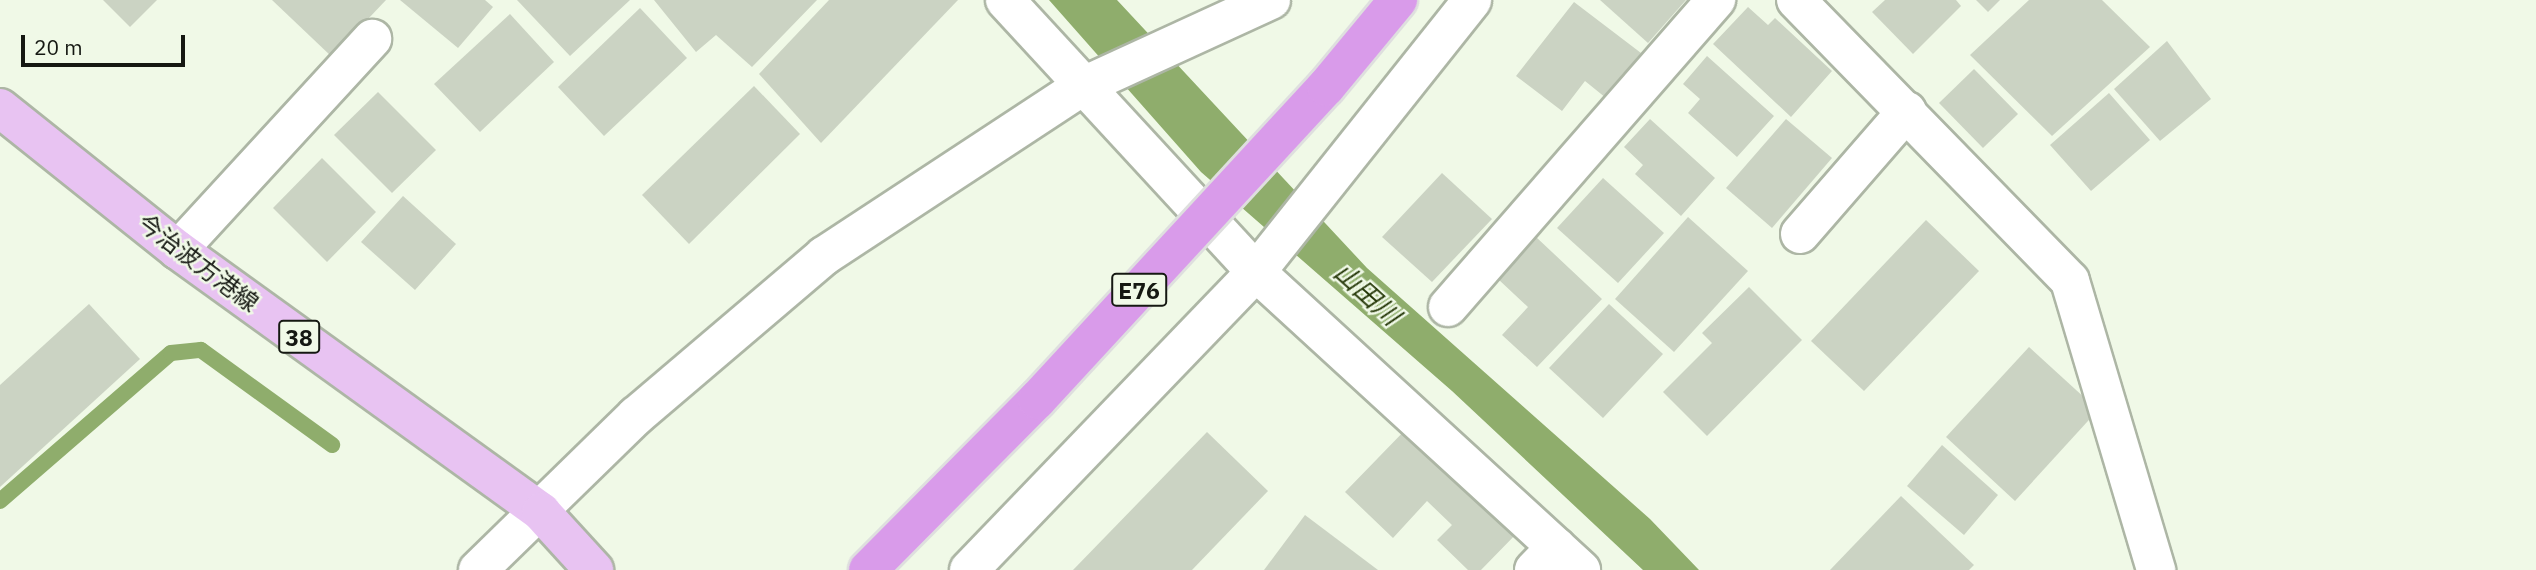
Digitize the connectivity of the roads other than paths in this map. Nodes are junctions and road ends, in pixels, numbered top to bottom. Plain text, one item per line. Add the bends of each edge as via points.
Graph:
1 (1005, 0) edge
2 (1270, 0) edge
3 (1398, 0) edge
4 (1472, 0) edge
5 (1716, 0) edge
6 (1796, 0) edge
7 (372, 39) dead end
8 (1081, 88) junction
9 (0, 108) edge
10 (1907, 111) junction
11 (1800, 234) dead end
12 (178, 250) junction
13 (1256, 272) junction
14 (1448, 307) dead end
15 (541, 512) junction
16 (1557, 562) edge
17 (478, 570) edge
18 (594, 570) edge
19 (868, 570) edge
20 (969, 570) edge
21 (2156, 570) edge

1 - 8 street
2 - 8 street
3 - 19 highway, E76, bridge via 1326,87 1056,380
4 - 13 street
5 - 14 street
6 - 10 street
7 - 12 street
8 - 13 street
8 - 15 street via 824,256 636,416
9 - 12 main road, 今治波方港線 / 38
10 - 11 street
10 - 21 street via 2070,281
12 - 15 main road, 今治波方港線 / 38
13 - 16 street
13 - 20 street
15 - 17 street
15 - 18 main road, 今治波方港線 / 38

